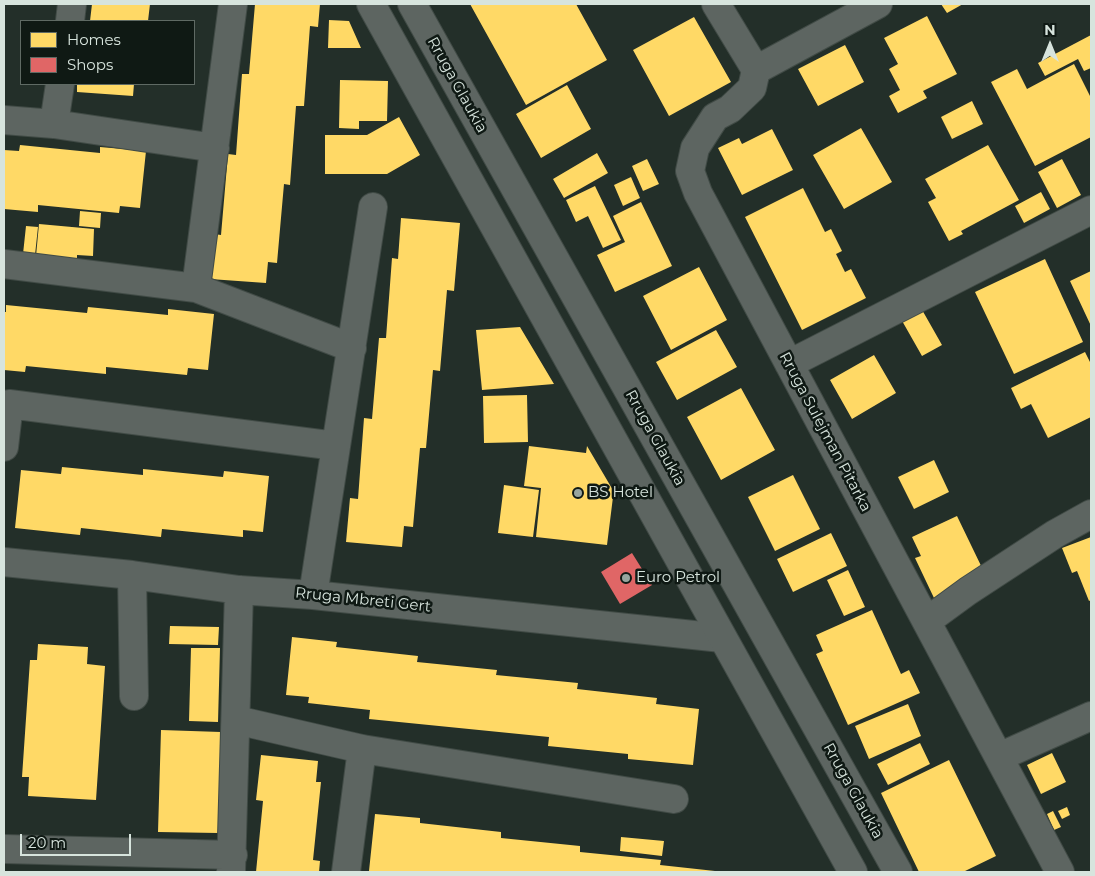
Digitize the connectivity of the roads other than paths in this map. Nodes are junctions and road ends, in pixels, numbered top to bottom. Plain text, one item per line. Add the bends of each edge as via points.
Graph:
1 (72, 4) edge
2 (233, 4) edge
3 (371, 4) edge
4 (412, 4) edge
5 (716, 4) edge
6 (878, 4) edge
7 (70, 20) edge
8 (756, 70) junction
9 (60, 85) edge
10 (4, 120) edge
11 (54, 124) junction
12 (215, 148) junction
13 (373, 207) dead end
14 (1091, 210) edge
15 (4, 264) edge
16 (196, 288) junction
17 (352, 348) junction
18 (789, 364) junction
19 (336, 446) junction
20 (4, 447) edge
21 (1091, 514) edge
22 (4, 562) edge
23 (132, 575) junction
24 (239, 590) junction
25 (314, 594) junction
26 (927, 621) junction
27 (722, 638) junction
28 (134, 696) dead end
29 (1091, 716) edge
30 (236, 720) junction
31 (362, 749) junction
32 (999, 758) junction
33 (674, 799) dead end
34 (4, 849) edge
35 (232, 864) edge
36 (346, 872) edge
37 (853, 872) edge
38 (898, 872) edge
39 (1060, 872) edge

1 - 7 street
2 - 12 street
3 - 27 street
4 - 38 street, Rruga Glaukia
5 - 8 street
6 - 8 street
8 - 18 street, Rruga Sulejman Pitarka via 752,88 730,109 715,117 695,148 690,171 698,193
9 - 11 street
10 - 11 street
11 - 12 street
12 - 16 street
13 - 17 street
14 - 18 street
15 - 16 street
16 - 17 street
17 - 19 street
18 - 26 street, Rruga Sulejman Pitarka
19 - 20 street via 9,404
19 - 25 street
21 - 26 street via 1055,534
22 - 23 street, Rruga Mbreti Gert
23 - 24 street, Rruga Mbreti Gert
23 - 28 street
24 - 25 street, Rruga Mbreti Gert
24 - 30 street
25 - 27 street, Rruga Mbreti Gert
26 - 32 street, Rruga Sulejman Pitarka
27 - 37 street
29 - 32 street
30 - 31 street
30 - 35 street
31 - 33 street
31 - 36 street
32 - 39 street, Rruga Sulejman Pitarka
34 - 35 street

